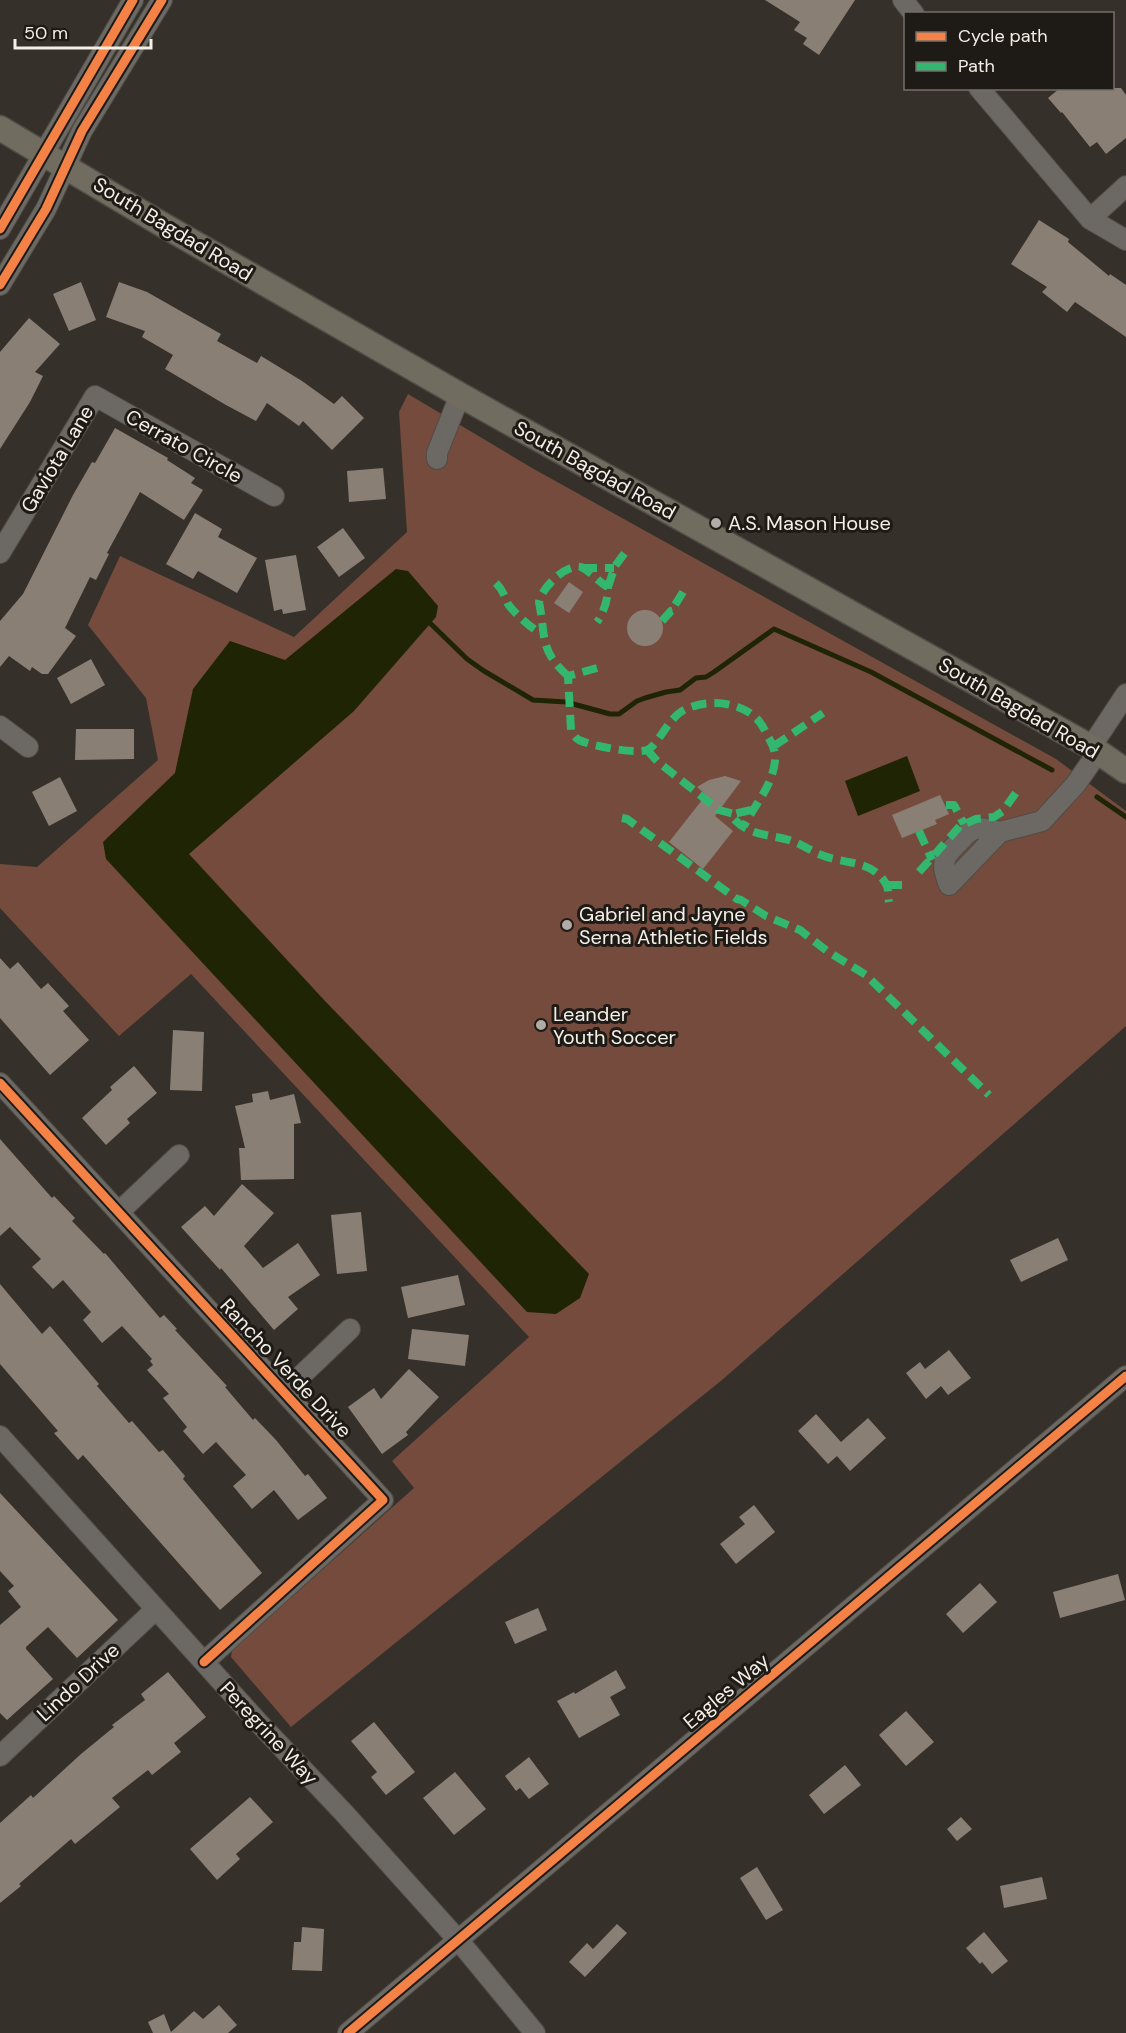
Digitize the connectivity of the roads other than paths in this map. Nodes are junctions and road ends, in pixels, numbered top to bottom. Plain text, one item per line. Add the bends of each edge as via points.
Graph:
1 (162, 0) edge
2 (903, 0) edge
3 (128, 8) edge
4 (912, 12) edge
5 (145, 29) junction
6 (981, 90) edge
7 (0, 128) edge
8 (44, 154) junction
9 (66, 166) junction
10 (1126, 186) edge
11 (1090, 219) junction
12 (0, 229) edge
13 (1126, 240) edge
14 (0, 285) edge
15 (460, 395) junction
16 (94, 396) joint
17 (437, 459) dead end
18 (274, 496) dead end
19 (0, 553) edge
20 (1126, 694) edge
21 (0, 726) edge
22 (28, 747) dead end
23 (1094, 749) junction
24 (1126, 771) edge
25 (1000, 832) dead end
26 (0, 1083) edge
27 (179, 1155) dead end
28 (119, 1212) junction
29 (350, 1329) dead end
30 (1126, 1376) edge
31 (284, 1392) junction
32 (0, 1436) edge
33 (156, 1609) junction
34 (204, 1662) junction
35 (0, 1756) edge
36 (459, 1941) junction
37 (348, 2033) edge
38 (536, 2033) edge

1 - 5 street
2 - 4 street
3 - 5 street
3 - 8 street
5 - 9 street via 82,131
6 - 11 street
7 - 8 main road
8 - 9 main road, South Bagdad Road
8 - 12 street
9 - 14 street via 46,209
9 - 15 main road, South Bagdad Road
10 - 11 street
11 - 13 street
15 - 17 street
15 - 23 main road, South Bagdad Road
16 - 18 street, Cerrato Circle
16 - 19 street, Gaviota Lane
20 - 23 street
21 - 22 street
23 - 24 main road, South Bagdad Road
23 - 25 street via 1076,784 1042,821
26 - 28 street, Rancho Verde Drive
27 - 28 street
28 - 31 street, Rancho Verde Drive
29 - 31 street
30 - 36 street, Eagles Way
31 - 34 street, Rancho Verde Drive via 383,1500
32 - 33 street, Peregrine Way
33 - 34 street, Peregrine Way
33 - 35 street, Lindo Drive
34 - 36 street, Peregrine Way
36 - 37 street, Eagles Way
36 - 38 street, Peregrine Way

